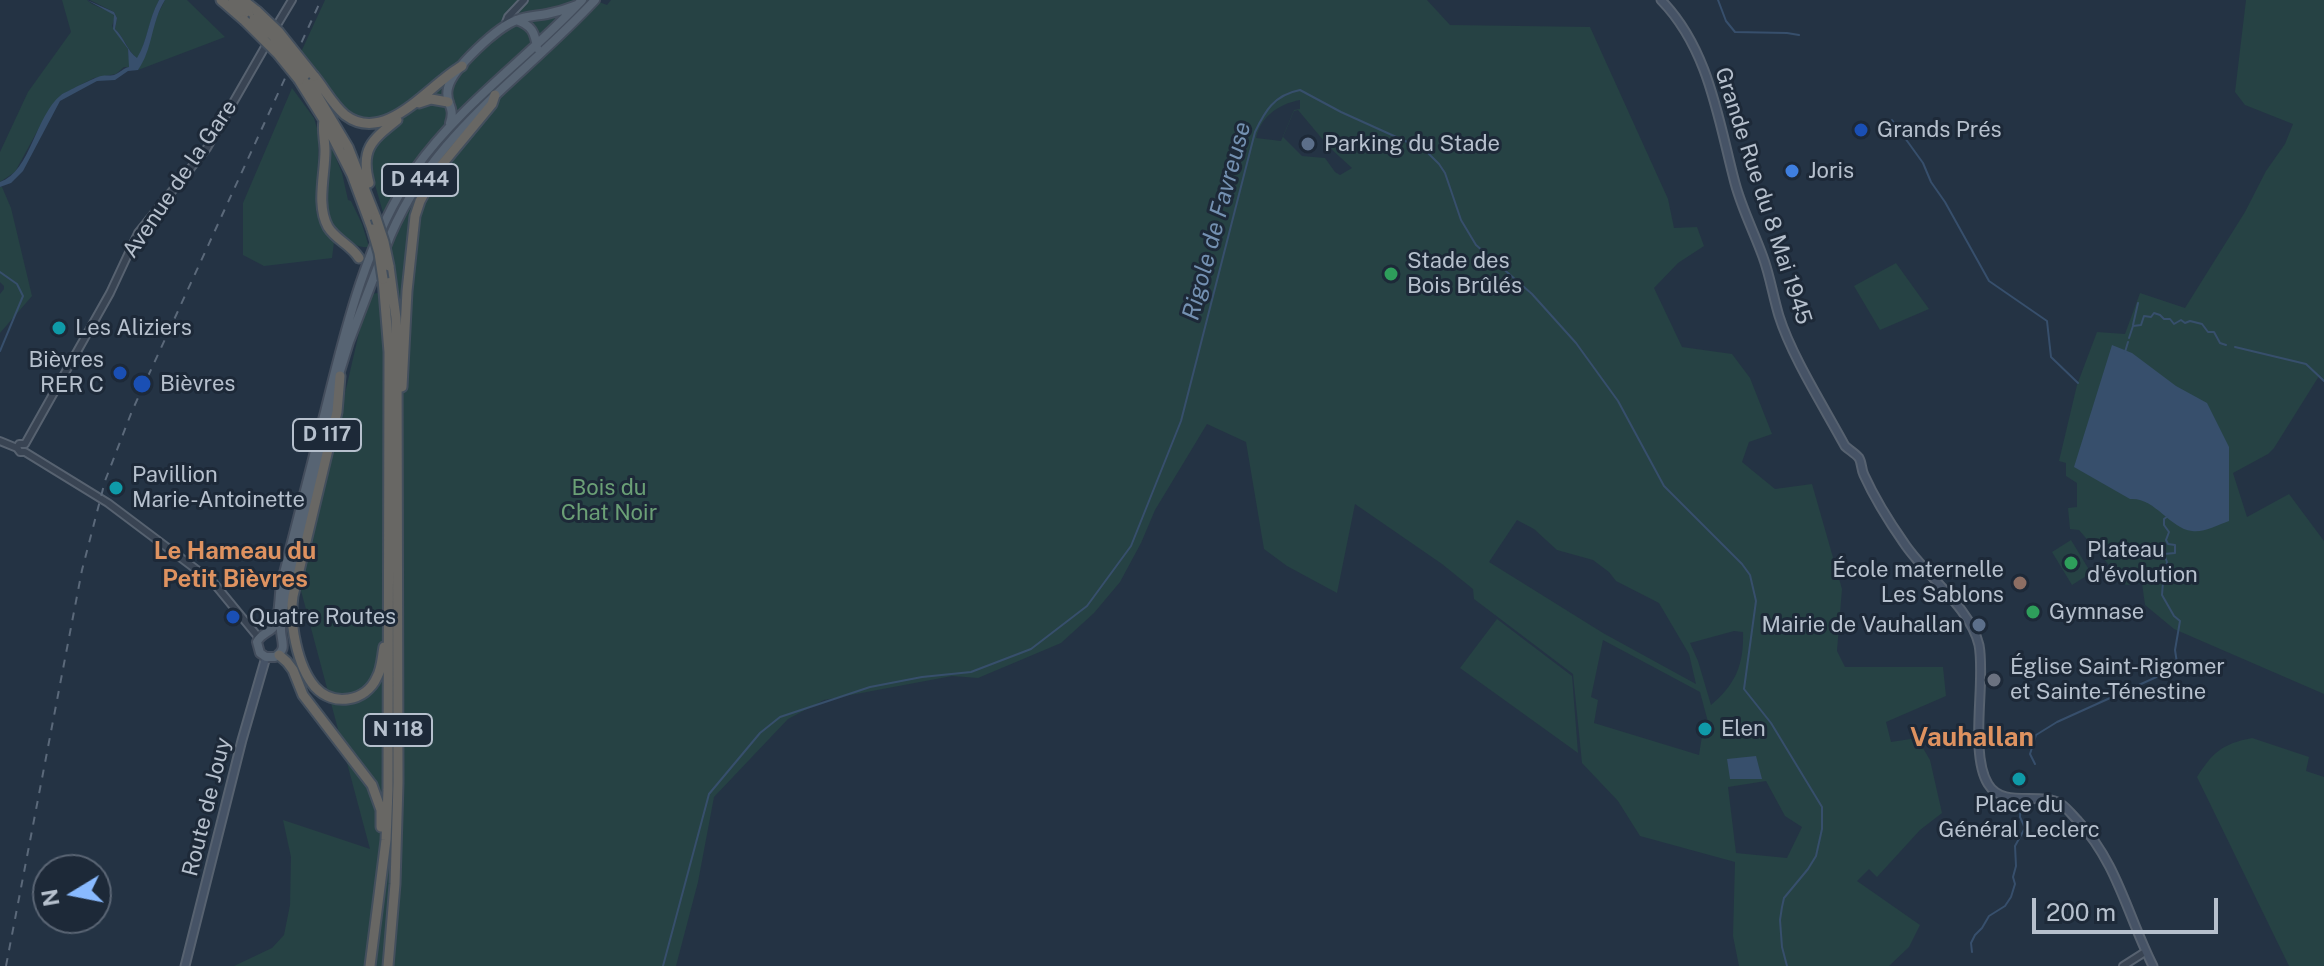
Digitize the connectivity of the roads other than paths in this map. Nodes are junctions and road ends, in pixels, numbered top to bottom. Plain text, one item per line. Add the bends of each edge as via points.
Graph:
1 (221, 0) edge
2 (233, 0) edge
3 (243, 0) edge
4 (292, 0) edge
5 (524, 0) edge
6 (595, 0) edge
7 (1661, 0) edge
8 (580, 2) edge
9 (252, 17) junction
10 (515, 20) junction
11 (505, 25) junction
12 (537, 44) junction
13 (539, 55) junction
14 (462, 66) junction
15 (306, 77) junction
16 (495, 95) junction
17 (448, 102) junction
18 (324, 120) junction
19 (449, 127) junction
20 (368, 194) junction
21 (359, 258) joint
22 (360, 286) junction
23 (362, 309) joint
24 (339, 357) joint
25 (340, 376) junction
26 (397, 405) junction
27 (0, 441) edge
28 (22, 448) junction
29 (271, 631) junction
30 (281, 636) junction
31 (259, 638) junction
32 (389, 641) junction
33 (279, 655) junction
34 (266, 657) junction
35 (386, 840) junction
36 (2145, 952) junction
37 (185, 966) edge
38 (370, 966) edge
39 (388, 966) edge
40 (2123, 966) edge
41 (2153, 966) edge

1 - 9 highway, N 118
2 - 9 highway, N 118
3 - 9 highway
4 - 28 street, Avenue de la Gare via 207,148 138,233
5 - 11 street
6 - 13 main road, D 444
7 - 36 main road, Grande Rue du 8 Mai 1945 via 1681,23 1703,67 1743,209 1791,344 1904,544 1961,612 1977,640 1985,778 2005,796 2061,804 2080,823 2112,869
8 - 10 main road
8 - 12 main road, D 444
9 - 15 highway, N 118, bridge via 277,53
9 - 15 highway, bridge via 279,32
10 - 11 main road
10 - 12 main road via 533,30
11 - 14 main road
12 - 13 main road
12 - 19 main road, D 444
13 - 16 main road, D 444
14 - 15 highway via 395,117 376,123 358,122 342,113
14 - 17 main road via 449,84
15 - 18 highway, N 118
15 - 20 highway, N 118 via 348,147
16 - 23 main road, D 444 via 440,152 412,193
16 - 26 highway via 435,173 415,216
17 - 19 main road via 453,114
17 - 20 highway via 422,100 373,140 365,160
18 - 21 highway via 323,211 332,232
18 - 32 highway, N 118, bridge via 352,175 383,279 389,352
19 - 22 main road, D 444 via 402,192
20 - 26 highway, N 118, bridge via 389,266 396,318
21 - 22 main road
22 - 24 main road, D 444
23 - 25 main road, D 117
24 - 29 main road, D 117
25 - 30 main road, D 117 via 286,594
25 - 32 highway via 337,412 293,596 292,628 316,689 338,699 367,692
26 - 39 highway, N 118 via 398,783
27 - 28 street
28 - 31 street via 108,503 213,582
29 - 30 main road
29 - 31 main road
30 - 33 main road via 284,647
31 - 34 main road via 258,649
32 - 35 highway, N 118
33 - 34 main road
33 - 35 highway via 372,785
34 - 37 main road, Route de Jouy
35 - 38 highway, N 118
36 - 40 street
36 - 41 main road

